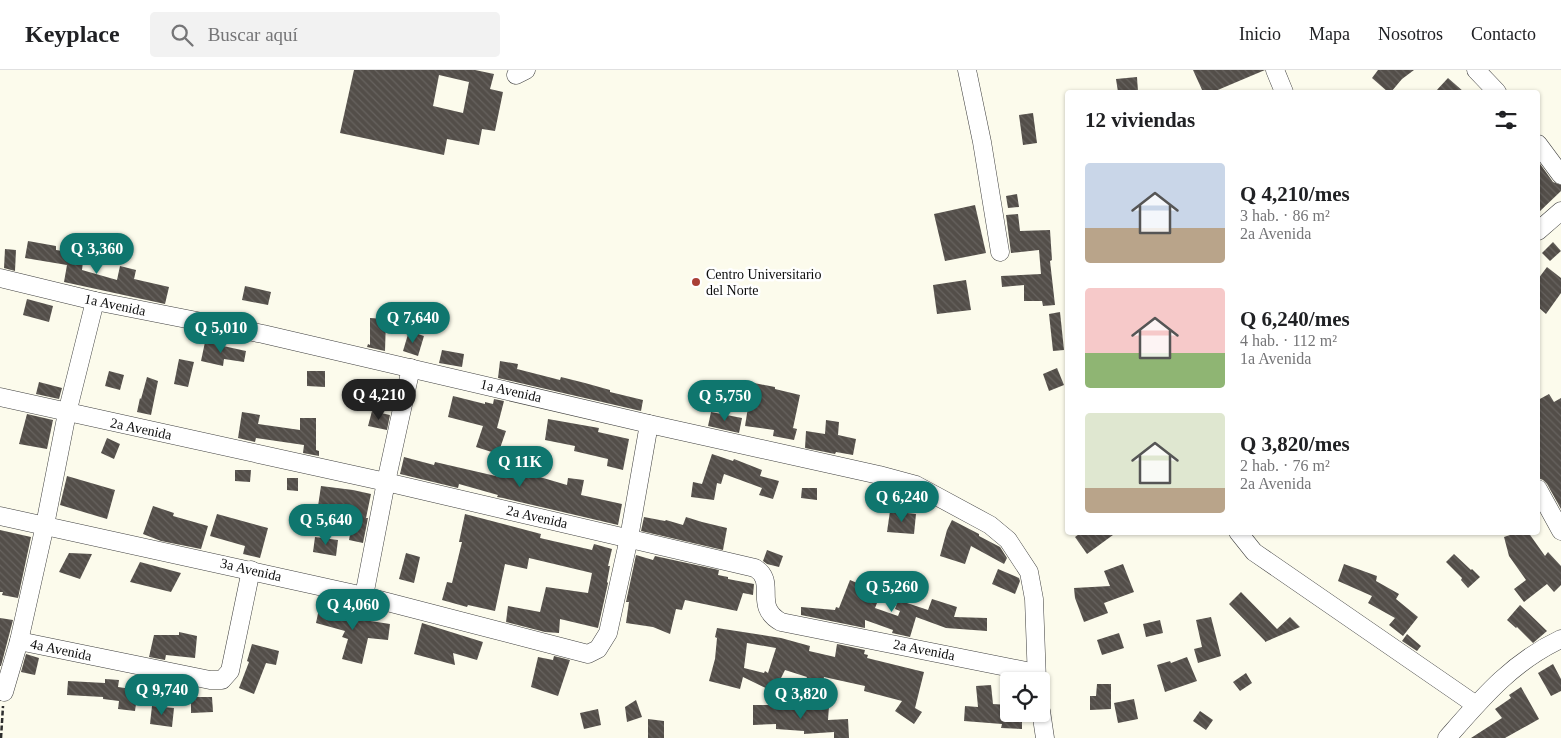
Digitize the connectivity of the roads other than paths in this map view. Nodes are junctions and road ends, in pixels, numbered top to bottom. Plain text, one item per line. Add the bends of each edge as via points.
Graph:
1 (968, 70) edge
2 (1275, 70) edge
3 (1476, 70) edge
4 (1283, 90) edge
5 (1495, 90) edge
6 (1540, 147) edge
7 (1561, 175) edge
8 (1561, 211) edge
9 (1540, 229) edge
10 (1000, 252) dead end
11 (0, 278) edge
12 (95, 301) junction
13 (410, 368) junction
14 (0, 397) edge
15 (67, 413) junction
16 (649, 424) junction
17 (386, 482) junction
18 (1540, 493) edge
19 (0, 516) edge
20 (45, 525) junction
21 (1561, 531) edge
22 (1240, 535) edge
23 (629, 538) junction
24 (251, 570) junction
25 (364, 596) junction
26 (1561, 639) edge
27 (19, 640) junction
28 (1014, 672) edge
29 (1037, 672) edge
30 (4, 692) road end
31 (1476, 705) junction
32 (1043, 722) edge
33 (1045, 738) edge
34 (1448, 738) edge

1 - 10 street
2 - 4 street
3 - 5 street
6 - 7 street
8 - 9 street
11 - 12 street, 1a Avenida
12 - 13 street, 1a Avenida via 263,334
12 - 15 street
13 - 16 street, 1a Avenida
13 - 17 street
14 - 15 street, 2a Avenida
15 - 17 street, 2a Avenida
15 - 20 street
16 - 23 street
16 - 29 street, 1a Avenida via 916,485 990,525 1008,540 1029,572 1034,599
17 - 23 street, 2a Avenida
17 - 25 street
18 - 21 street
19 - 20 street, 3a Avenida
20 - 24 street, 3a Avenida
20 - 27 street
22 - 31 street via 1254,552
23 - 25 street, 3a Avenida via 608,633 598,649 588,654
23 - 28 street, 2a Avenida via 755,568 762,572 765,580 767,609 781,622
24 - 25 street, 3a Avenida
24 - 27 street, 4a Avenida via 230,671 222,680
26 - 31 street via 1509,672
27 - 30 street
31 - 34 street
32 - 33 street

